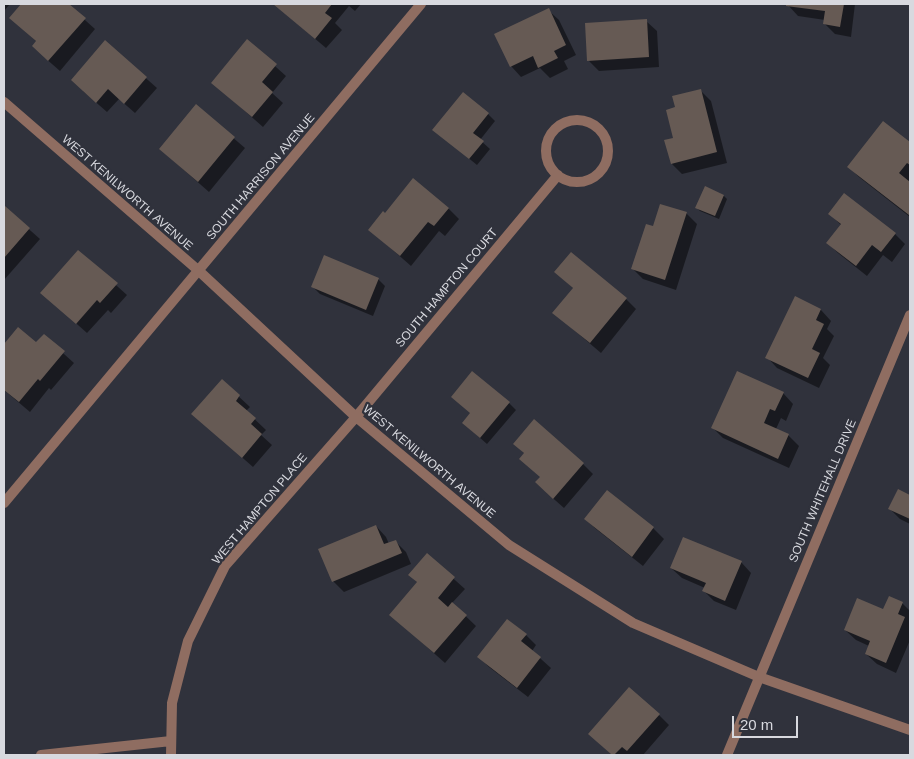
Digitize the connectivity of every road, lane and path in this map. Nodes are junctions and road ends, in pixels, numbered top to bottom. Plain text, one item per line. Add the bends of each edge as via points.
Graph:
1 (421, 4) edge
2 (4, 102) edge
3 (558, 175) junction
4 (199, 271) junction
5 (910, 315) edge
6 (356, 417) junction
7 (4, 503) edge
8 (759, 677) junction
9 (910, 730) edge
10 (171, 741) junction
11 (41, 755) edge
12 (171, 755) edge
13 (727, 755) edge

1 - 4 street, SOUTH HARRISON AVENUE
2 - 4 street, WEST KENILWORTH AVENUE
3 - 3 street via 568,181 581,182 601,170 607,159 607,146 604,135 595,126 572,120 561,123 552,132 546,142 546,154
3 - 6 street, SOUTH HAMPTON COURT
4 - 6 street, WEST KENILWORTH AVENUE
4 - 7 street, SOUTH HARRISON AVENUE
5 - 8 street, SOUTH WHITEHALL DRIVE
6 - 8 street, WEST KENILWORTH AVENUE via 509,545 633,623
6 - 10 street, WEST HAMPTON PLACE via 225,566 188,641 172,703
8 - 9 street, WEST KENILWORTH AVENUE
8 - 13 street, SOUTH WHITEHALL DRIVE
10 - 11 street
10 - 12 street, WEST HAMPTON PLACE

